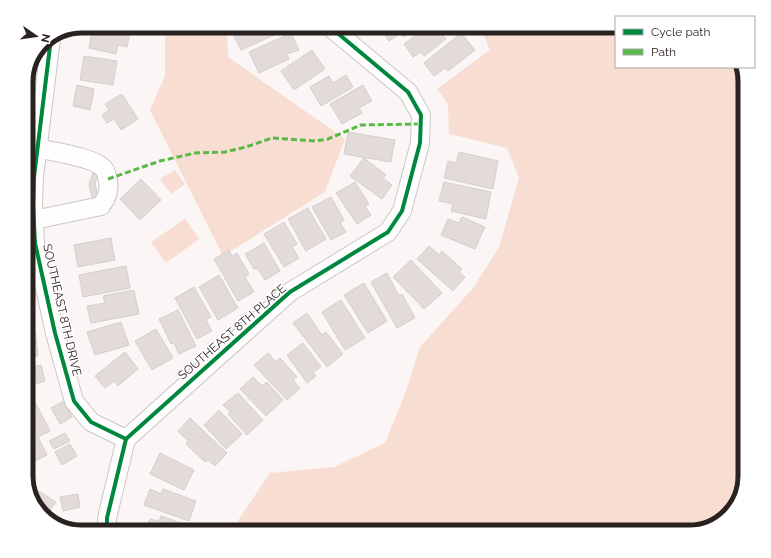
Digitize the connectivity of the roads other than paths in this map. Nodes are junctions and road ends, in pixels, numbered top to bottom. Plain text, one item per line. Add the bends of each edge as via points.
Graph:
1 (337, 33) edge
2 (49, 56) edge
3 (38, 148) junction
4 (33, 167) edge
5 (33, 210) edge
6 (33, 226) edge
7 (126, 439) junction
8 (108, 525) edge

1 - 7 street, SOUTHEAST 8TH PLACE via 408,92 421,115 420,143 402,211 388,232 290,292
2 - 3 street, SOUTHEAST 8TH DRIVE
3 - 4 street, SOUTHEAST 8TH DRIVE
3 - 5 street via 96,162 104,168 110,190 101,206
6 - 7 street, SOUTHEAST 8TH DRIVE via 55,333 74,401 91,422
7 - 8 street

